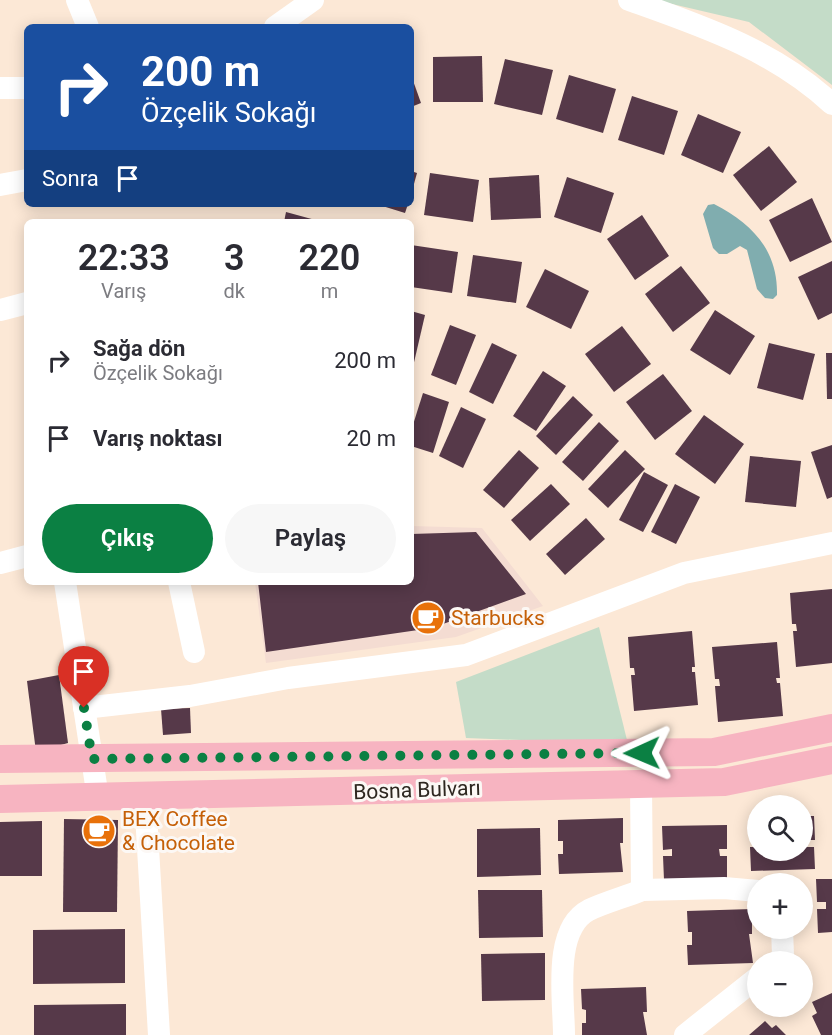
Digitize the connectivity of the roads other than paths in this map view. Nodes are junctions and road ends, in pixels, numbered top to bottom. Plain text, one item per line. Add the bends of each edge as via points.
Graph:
1 (77, 0) edge
2 (313, 0) edge
3 (629, 0) edge
4 (86, 24) edge
5 (279, 24) edge
6 (0, 87) edge
7 (24, 88) edge
8 (832, 104) edge
9 (24, 180) edge
10 (0, 183) edge
11 (24, 304) edge
12 (0, 310) edge
13 (832, 543) edge
14 (24, 557) edge
15 (1, 562) edge
16 (65, 585) edge
17 (180, 585) edge
18 (194, 652) dead end
19 (84, 708) junction
20 (832, 728) edge
21 (0, 759) edge
22 (92, 759) junction
23 (832, 760) edge
24 (641, 784) junction
25 (145, 797) junction
26 (98, 798) junction
27 (0, 799) edge
28 (642, 890) junction
29 (747, 890) edge
30 (747, 986) edge
31 (159, 1035) edge
32 (564, 1035) edge
33 (685, 1035) edge

1 - 4 street
2 - 5 street
3 - 8 street via 705,27 765,55 806,80
6 - 7 street
9 - 10 street
11 - 12 street
13 - 19 street via 684,573 466,655
14 - 15 street
16 - 19 street
17 - 18 street
19 - 22 street
20 - 22 main road, Bosna Bulvarı via 714,752
21 - 22 main road, Bosna Bulvarı
22 - 26 street
23 - 24 main road, Bosna Bulvarı via 724,782
24 - 25 main road, Bosna Bulvarı
24 - 28 street
25 - 26 main road, Bosna Bulvarı
25 - 31 street
26 - 27 main road, Bosna Bulvarı
28 - 29 street
28 - 32 street via 587,911 569,929 564,950
30 - 33 street

